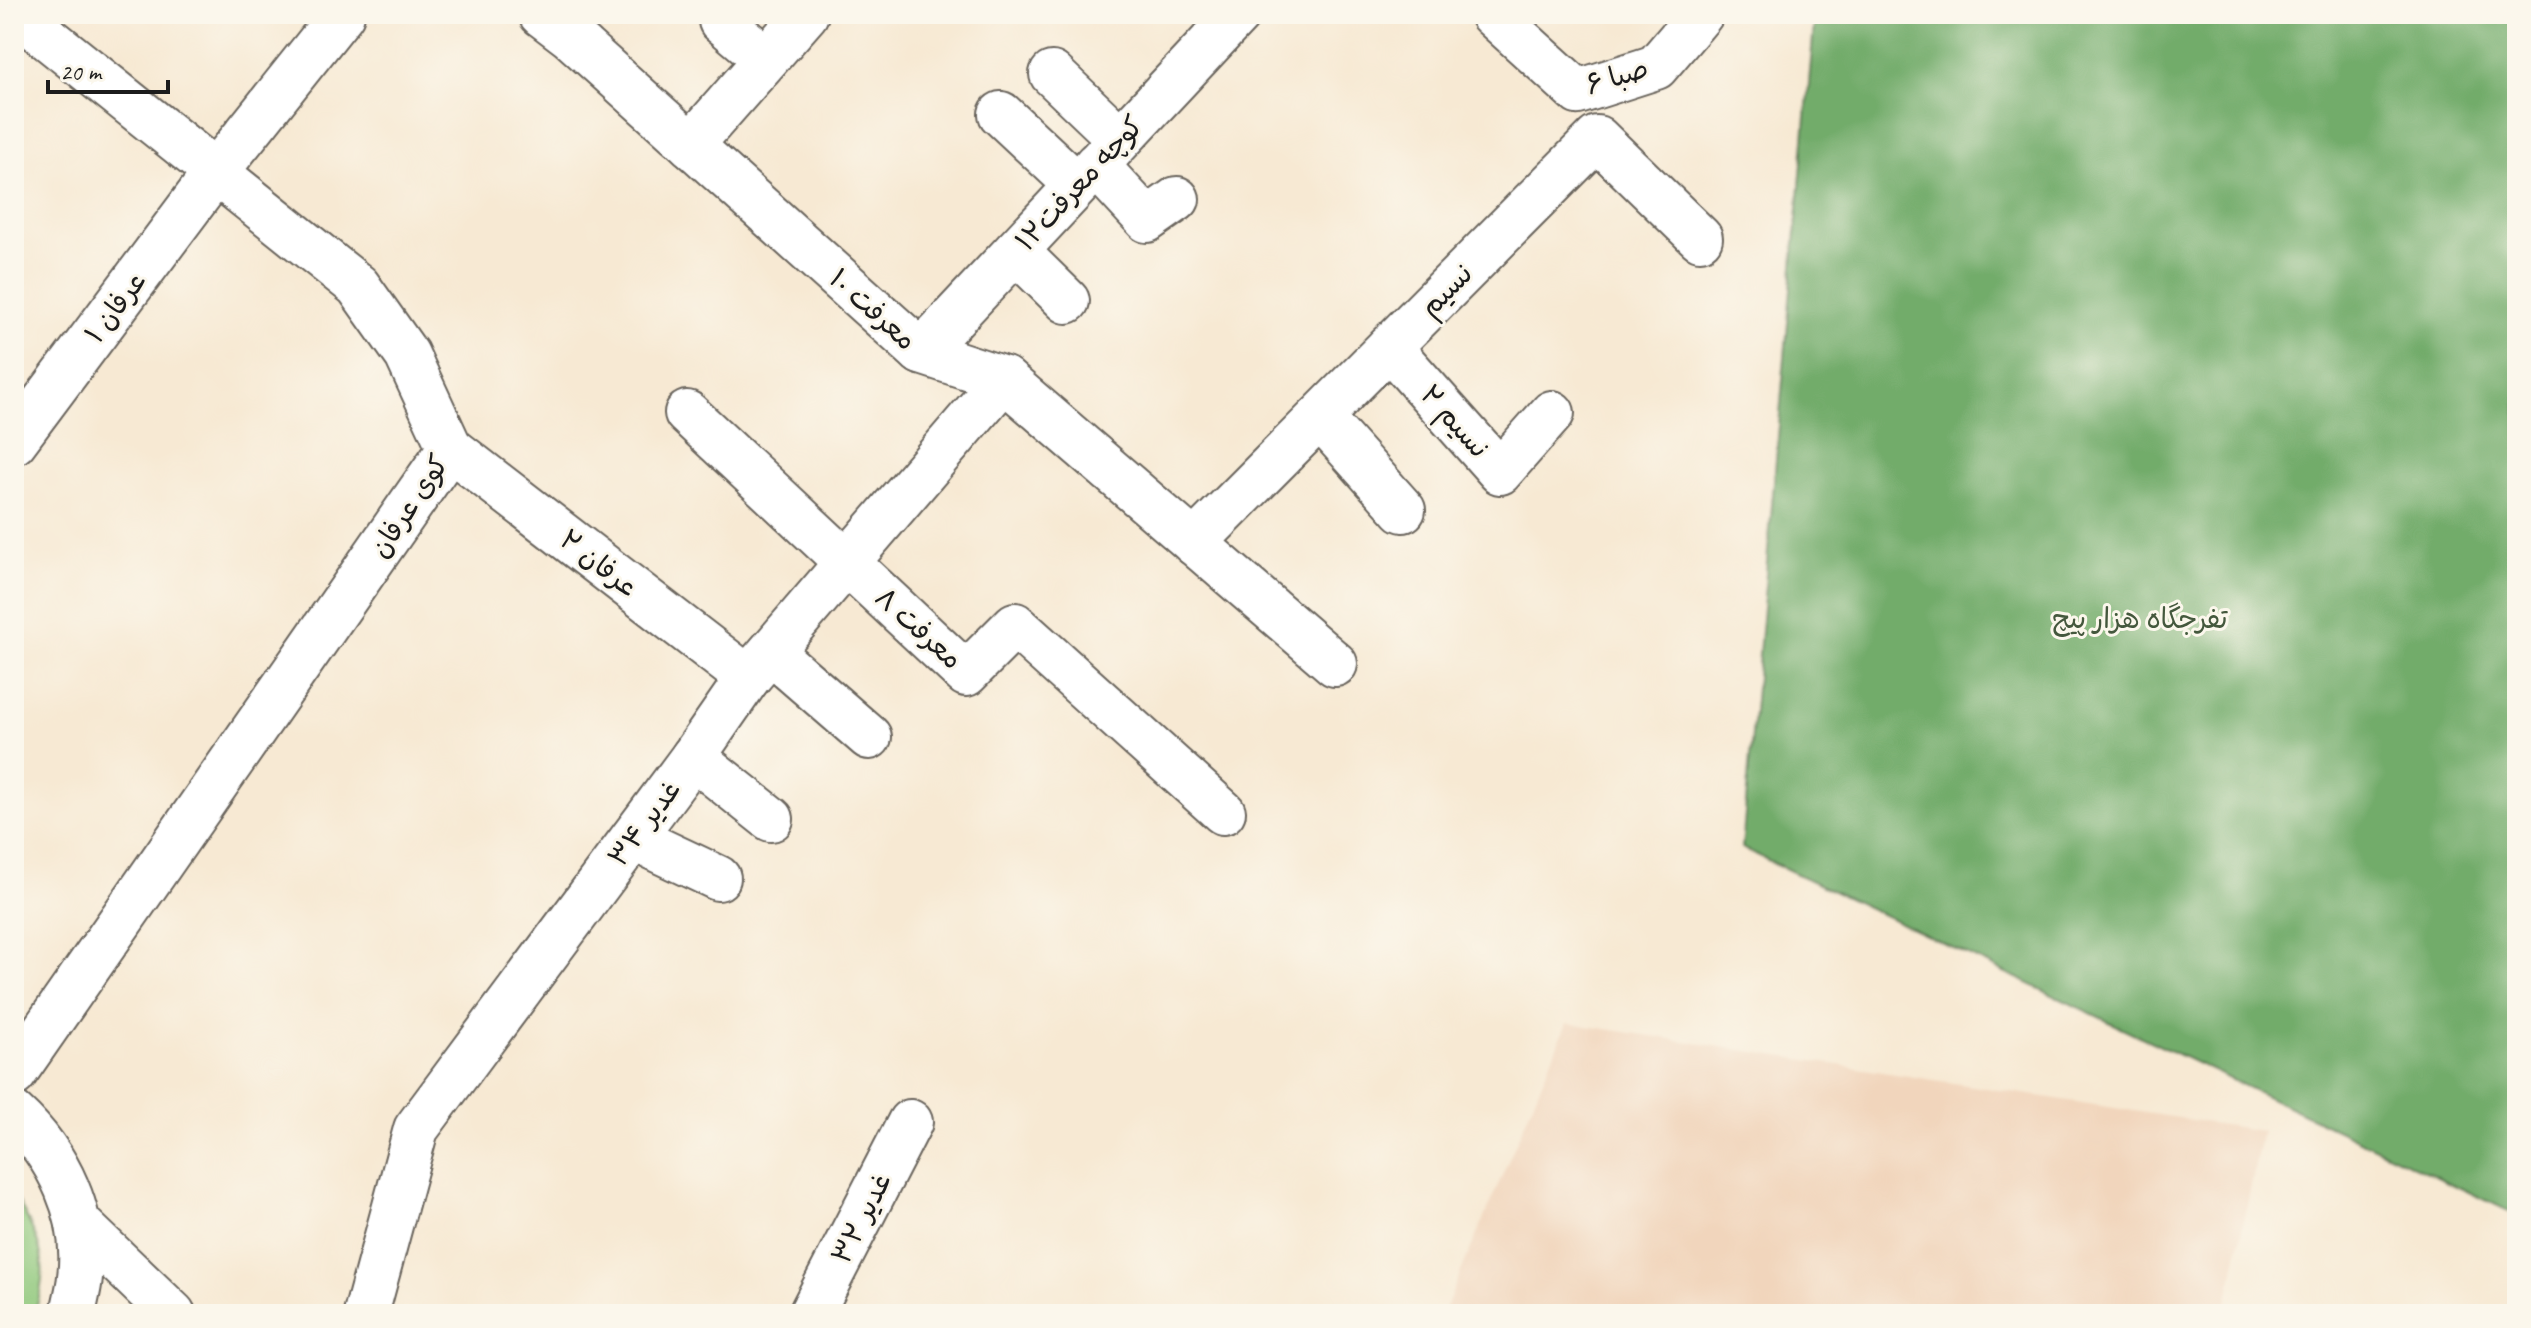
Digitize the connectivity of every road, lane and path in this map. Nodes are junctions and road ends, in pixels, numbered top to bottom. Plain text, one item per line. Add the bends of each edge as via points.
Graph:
1 (18, 14) edge
2 (342, 14) edge
3 (541, 14) edge
4 (805, 14) edge
5 (1238, 14) edge
6 (1492, 14) edge
7 (1701, 14) edge
8 (721, 21) dead end
9 (766, 59) junction
10 (1052, 74) dead end
11 (1001, 114) dead end
12 (691, 145) junction
13 (1098, 163) junction
14 (216, 172) junction
15 (1177, 199) dead end
16 (1700, 238) dead end
17 (1016, 251) junction
18 (1067, 301) dead end
19 (1389, 347) junction
20 (921, 352) junction
21 (1004, 379) junction
22 (687, 413) dead end
23 (1552, 413) dead end
24 (1320, 417) junction
25 (14, 442) edge
26 (450, 448) junction
27 (1403, 510) dead end
28 (1194, 543) junction
29 (846, 562) junction
30 (1335, 664) dead end
31 (760, 665) junction
32 (869, 737) dead end
33 (693, 757) junction
34 (1223, 812) dead end
35 (771, 819) dead end
36 (633, 838) junction
37 (718, 878) dead end
38 (14, 1074) edge
39 (14, 1114) edge
40 (910, 1122) dead end
41 (78, 1223) junction
42 (73, 1314) edge
43 (173, 1314) edge
44 (366, 1314) edge
45 (811, 1314) edge

1 - 14 street, کوی عرفان
2 - 14 street, عرفان ۱
3 - 12 street, معرفت ۱۰
4 - 9 street
5 - 13 street, کوچه معرفت۱۲
6 - 7 street, ۶ صبا via 1578,92 1656,67
8 - 9 street
9 - 12 street
10 - 13 street
11 - 13 street
12 - 20 street, معرفت ۱۰
13 - 15 street via 1147,220
13 - 17 street, کوچه معرفت۱۲
14 - 25 street, عرفان ۱
14 - 26 street, کوی عرفان via 358,286 407,355
16 - 19 street, نسیم via 1597,138
17 - 18 street
17 - 20 street, کوچه معرفت۱۲
19 - 23 street, ۲ نسیم via 1500,472
19 - 24 street, نسیم
20 - 21 street, معرفت ۱۰
21 - 28 street, معرفت ۱۰
21 - 29 street, ۳۴ غدیر
22 - 29 street, معرفت ۸
24 - 27 street
24 - 28 street, نسیم
26 - 31 street, ۲ عرفان
26 - 38 street, کوی عرفان
28 - 30 street, معرفت ۱۰
29 - 31 street, ۳۴ غدیر
29 - 34 street, معرفت ۸ via 966,674 1015,625
31 - 32 street, ۲ عرفان
31 - 33 street, ۳۴ غدیر
33 - 35 street
33 - 36 street, ۳۴ غدیر
36 - 37 street
36 - 44 street, ۳۴ غدیر via 416,1129
39 - 41 street via 34,1132 62,1175
40 - 45 street, ۳۲ غدیر
41 - 42 street via 81,1275
41 - 43 street

